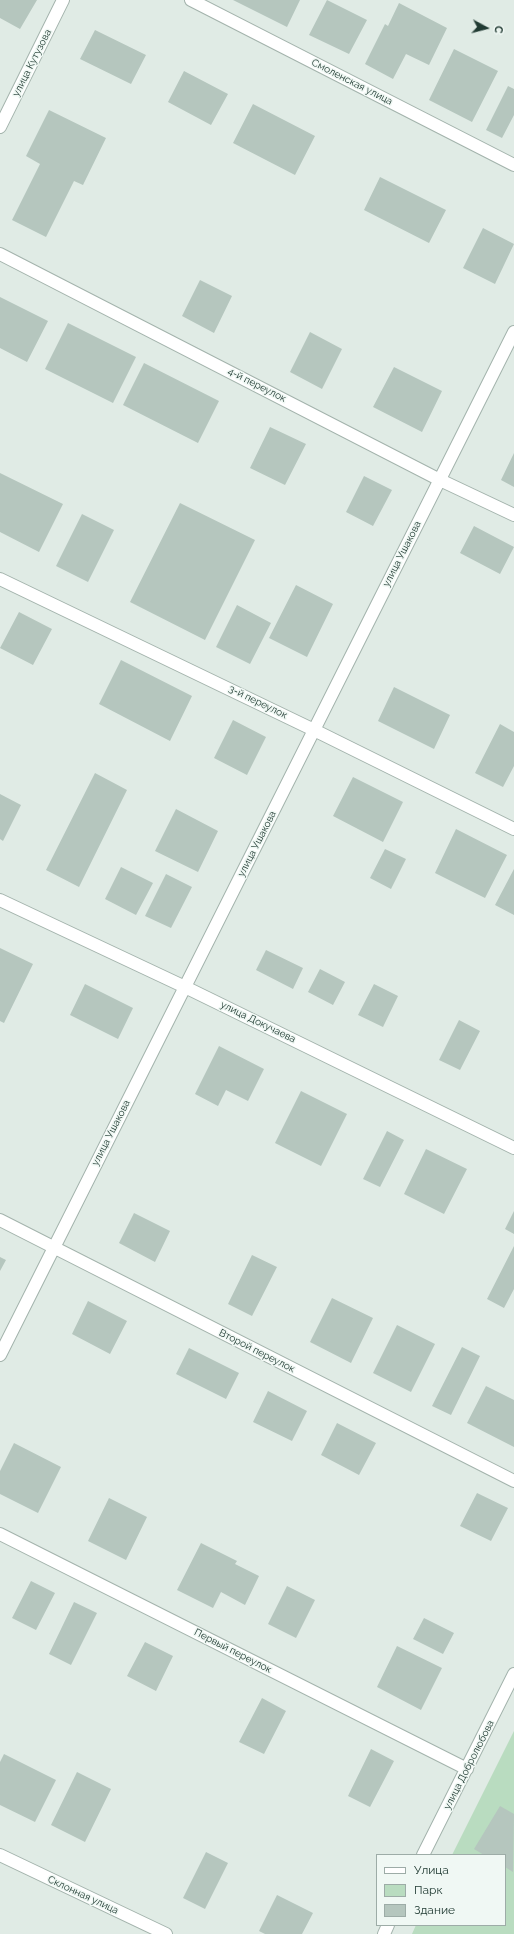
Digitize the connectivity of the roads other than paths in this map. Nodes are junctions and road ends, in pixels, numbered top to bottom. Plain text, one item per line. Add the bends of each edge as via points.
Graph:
1 (63, 0) edge
2 (191, 0) edge
3 (0, 127) edge
4 (514, 165) edge
5 (0, 254) edge
6 (514, 332) edge
7 (440, 480) junction
8 (514, 515) edge
9 (0, 579) edge
10 (314, 730) junction
11 (514, 830) edge
12 (0, 900) edge
13 (185, 987) junction
14 (514, 1148) edge
15 (0, 1220) edge
16 (54, 1248) junction
17 (0, 1355) edge
18 (514, 1481) edge
19 (0, 1534) edge
20 (514, 1674) edge
21 (466, 1769) junction
22 (424, 1854) edge
23 (0, 1855) edge
24 (166, 1934) edge

1 - 3 street, улица Кутузова
2 - 4 street, Смоленская улица
5 - 7 street, 4-й переулок
6 - 7 street, улица Ушакова
7 - 8 street, 4-й переулок
7 - 10 street, улица Ушакова
9 - 10 street, 3-й переулок
10 - 11 street, 3-й переулок
10 - 13 street, улица Ушакова
12 - 13 street, улица Докучаева
13 - 14 street, улица Докучаева
13 - 16 street, улица Ушакова
15 - 16 street, Второй переулок
16 - 17 street, улица Ушакова
16 - 18 street, Второй переулок
19 - 21 street, Первый переулок
20 - 21 street, улица Добролюбова
21 - 22 street, улица Добролюбова
23 - 24 street, Склонная улица

